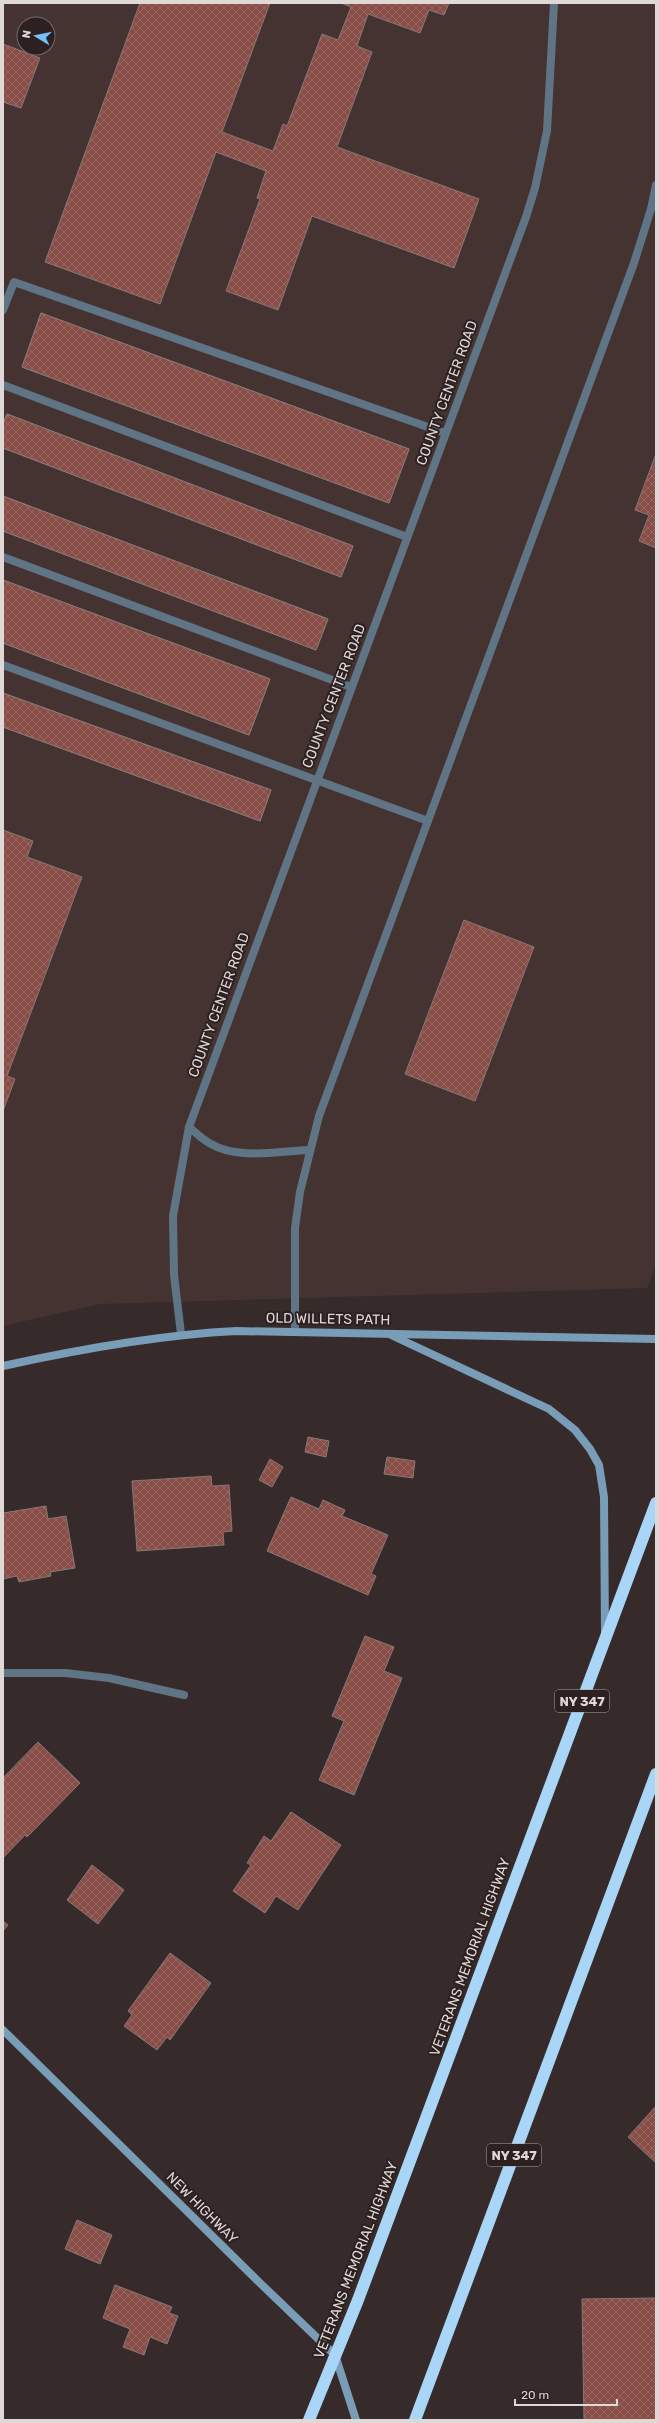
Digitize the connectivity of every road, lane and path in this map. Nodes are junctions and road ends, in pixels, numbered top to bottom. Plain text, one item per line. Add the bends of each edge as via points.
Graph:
1 (554, 3) edge
2 (656, 185) edge
3 (3, 310) edge
4 (3, 385) edge
5 (445, 434) junction
6 (407, 537) junction
7 (3, 557) edge
8 (3, 665) edge
9 (351, 687) junction
10 (316, 780) junction
11 (428, 821) junction
12 (189, 1127) junction
13 (309, 1150) junction
14 (294, 1332) junction
15 (386, 1333) junction
16 (182, 1334) junction
17 (656, 1339) edge
18 (3, 1366) edge
19 (656, 1503) edge
20 (605, 1640) junction
21 (3, 1672) edge
22 (184, 1695) dead end
23 (656, 1774) edge
24 (3, 2030) edge
25 (335, 2355) junction
26 (308, 2420) edge
27 (356, 2420) edge
28 (415, 2420) edge

1 - 5 street, COUNTY CENTER ROAD via 547,131 535,188
2 - 11 street via 652,209 634,263
3 - 5 street via 14,282
4 - 6 street
5 - 6 street, COUNTY CENTER ROAD
6 - 9 street, COUNTY CENTER ROAD
7 - 9 street
8 - 10 street
9 - 10 street, COUNTY CENTER ROAD
10 - 11 street, COUNTY CENTER ROAD
10 - 12 street, COUNTY CENTER ROAD
11 - 13 street via 331,1080
12 - 13 street via 212,1145 225,1150
12 - 16 street, COUNTY CENTER ROAD via 178,1183 173,1231 174,1275
13 - 14 street via 296,1228
14 - 15 main road, OLD WILLETS PATH
14 - 16 main road, OLD WILLETS PATH via 236,1331
15 - 17 main road, OLD WILLETS PATH
15 - 20 main road via 549,1409 575,1430 590,1449 599,1465 604,1497
16 - 18 main road, OLD WILLETS PATH via 85,1348
19 - 20 highway, VETERANS MEMORIAL HIGHWAY / NY 347
20 - 25 highway, VETERANS MEMORIAL HIGHWAY / NY 347
21 - 22 street via 65,1673 109,1678
23 - 28 highway, NY 347
24 - 25 main road, NEW HIGHWAY
25 - 26 highway, VETERANS MEMORIAL HIGHWAY / NY 347
25 - 27 main road, NEW HIGHWAY

